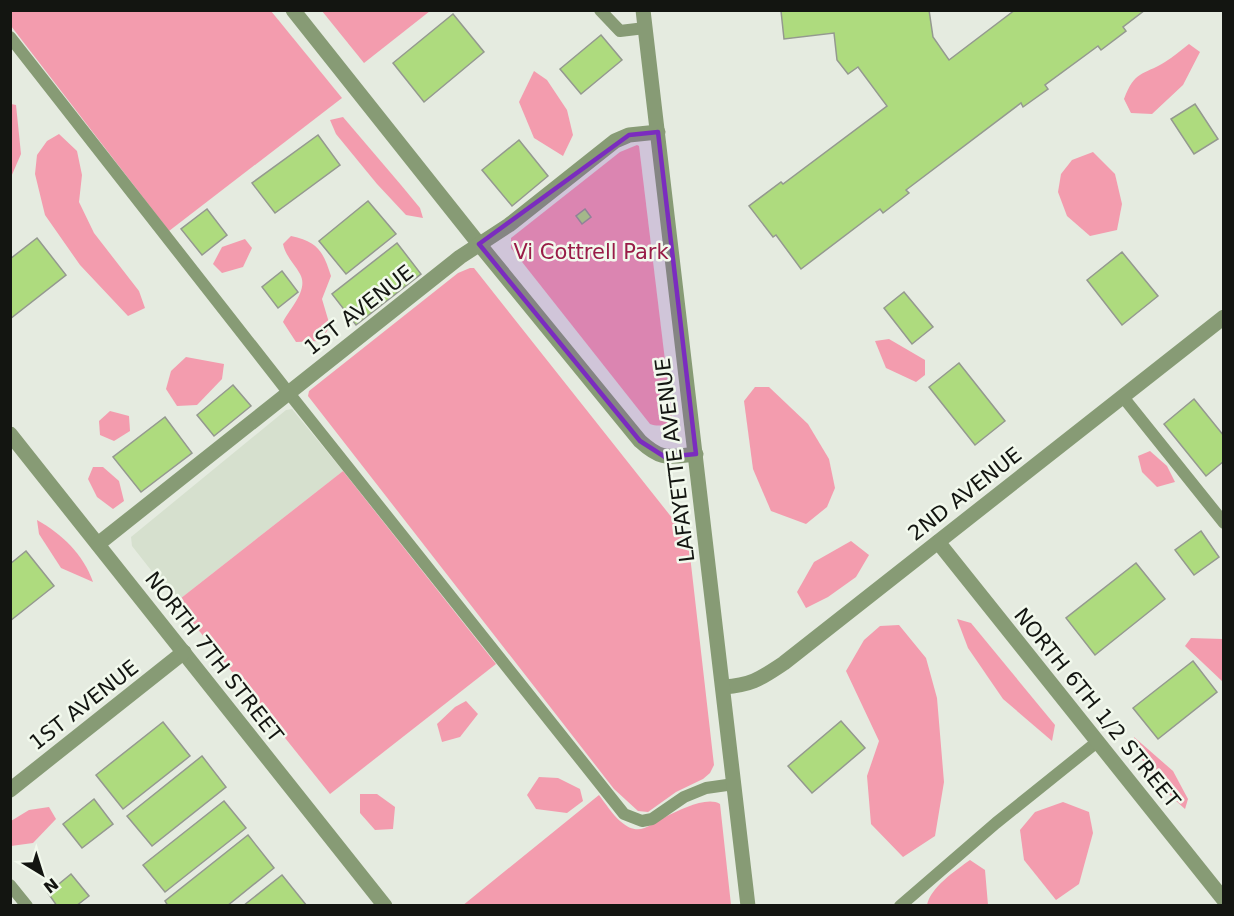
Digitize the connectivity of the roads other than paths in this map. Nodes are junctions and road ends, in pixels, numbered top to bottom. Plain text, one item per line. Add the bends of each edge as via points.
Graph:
1 (293, 10) edge
2 (600, 10) edge
3 (643, 10) edge
4 (645, 28) junction
5 (10, 37) edge
6 (657, 132) junction
7 (479, 244) junction
8 (1224, 317) edge
9 (288, 392) junction
10 (1123, 397) junction
11 (10, 434) edge
12 (696, 454) junction
13 (1224, 523) edge
14 (938, 542) junction
15 (99, 544) junction
16 (184, 652) junction
17 (724, 687) junction
18 (1097, 742) junction
19 (734, 784) junction
20 (10, 790) edge
21 (10, 885) edge
22 (1224, 900) edge
23 (27, 906) edge
24 (385, 906) edge
25 (748, 906) edge
26 (900, 906) edge

1 - 7 street
2 - 4 lane via 620,31
3 - 4 street, LAFAYETTE AVENUE
4 - 6 street, LAFAYETTE AVENUE
5 - 9 lane
6 - 7 street, 1ST AVENUE via 615,141
6 - 12 street, LAFAYETTE AVENUE
7 - 9 street, 1ST AVENUE
7 - 12 street via 640,441 653,453 665,457
8 - 10 street, 2ND AVENUE
9 - 15 street, 1ST AVENUE
9 - 19 lane via 624,814 642,821 652,819 684,797 706,788
10 - 13 lane
10 - 14 street, 2ND AVENUE
11 - 15 street, NORTH 7TH STREET
12 - 17 street, LAFAYETTE AVENUE
14 - 17 street, 2ND AVENUE via 756,682
14 - 18 street, NORTH 6TH 1/2 STREET
15 - 16 street, NORTH 7TH STREET
16 - 20 street, 1ST AVENUE
16 - 24 street, NORTH 7TH STREET
17 - 19 street, LAFAYETTE AVENUE
18 - 22 street, NORTH 6TH 1/2 STREET
18 - 26 lane
19 - 25 street, LAFAYETTE AVENUE
21 - 23 lane

